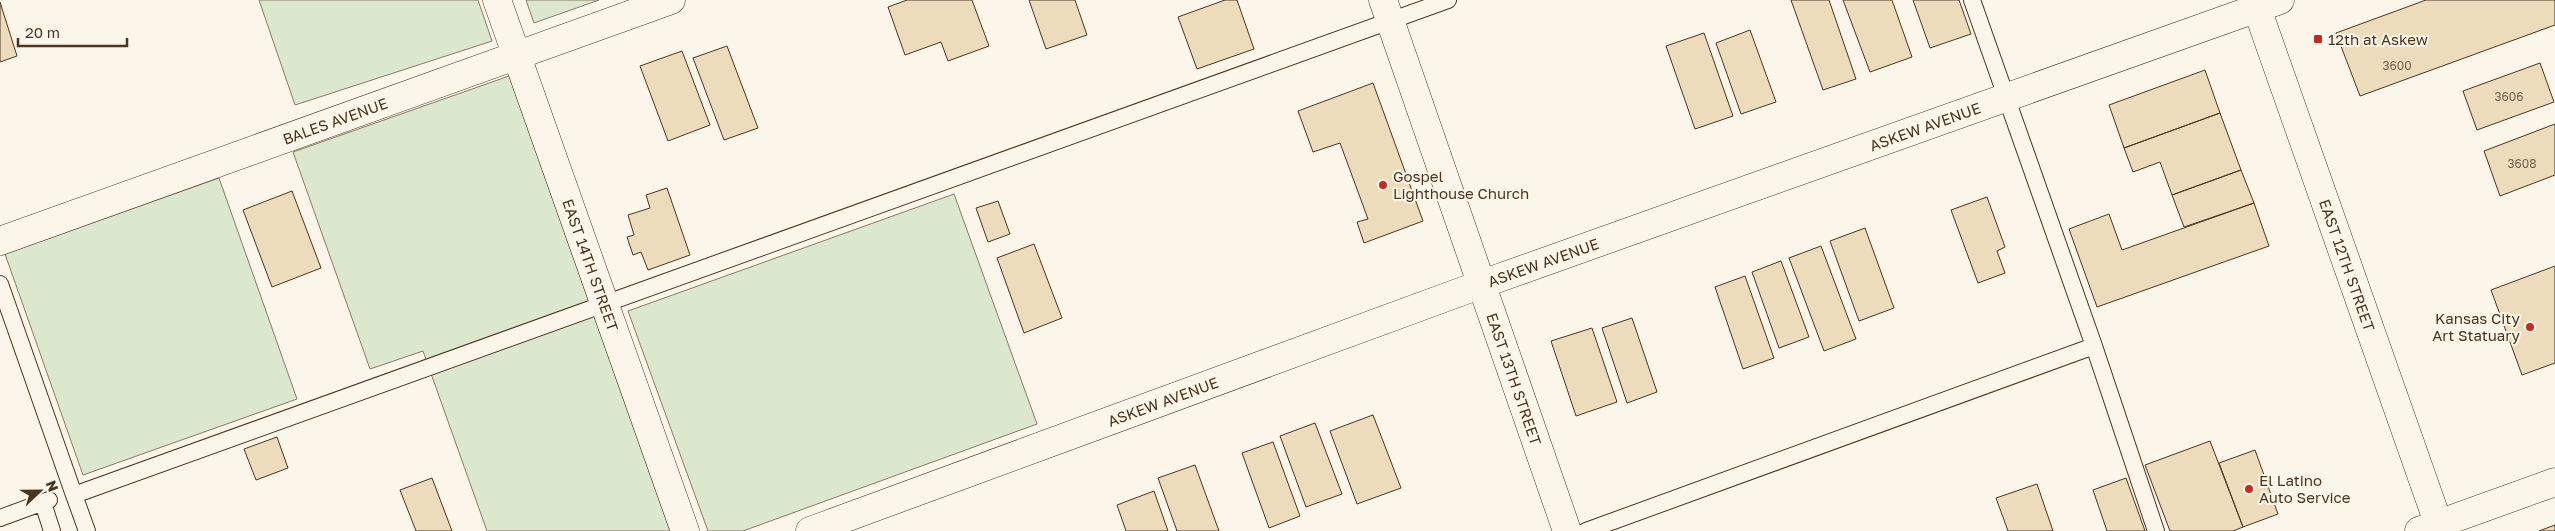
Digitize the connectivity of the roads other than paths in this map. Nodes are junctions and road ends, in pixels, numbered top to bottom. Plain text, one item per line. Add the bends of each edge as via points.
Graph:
1 (497, 0) edge
2 (670, 0) edge
3 (1448, 0) edge
4 (1972, 0) edge
5 (2264, 3) edge
6 (1386, 10) edge
7 (517, 56) junction
8 (2007, 98) junction
9 (0, 241) edge
10 (0, 284) edge
11 (1482, 284) junction
12 (605, 304) junction
13 (2094, 346) junction
14 (2555, 482) edge
15 (74, 495) junction
16 (0, 518) edge
17 (2433, 529) edge
18 (52, 531) edge
19 (87, 531) edge
20 (685, 531) edge
21 (810, 531) edge
22 (1567, 531) edge
23 (1586, 531) edge
24 (2156, 531) edge

1 - 7 street, EAST 14TH STREET
2 - 7 street, BALES AVENUE
3 - 6 lane
4 - 8 lane
5 - 8 street, ASKEW AVENUE
5 - 17 street, EAST 12TH STREET
6 - 11 street, EAST 13TH STREET
6 - 12 lane
7 - 9 street, BALES AVENUE
7 - 12 street, EAST 14TH STREET
8 - 11 street, ASKEW AVENUE
8 - 13 lane
10 - 15 lane
11 - 21 street, ASKEW AVENUE
11 - 22 street, EAST 13TH STREET
12 - 15 lane
12 - 20 street, EAST 14TH STREET
13 - 23 lane
13 - 24 lane
14 - 17 street
15 - 19 lane
16 - 18 lane via 46,502

